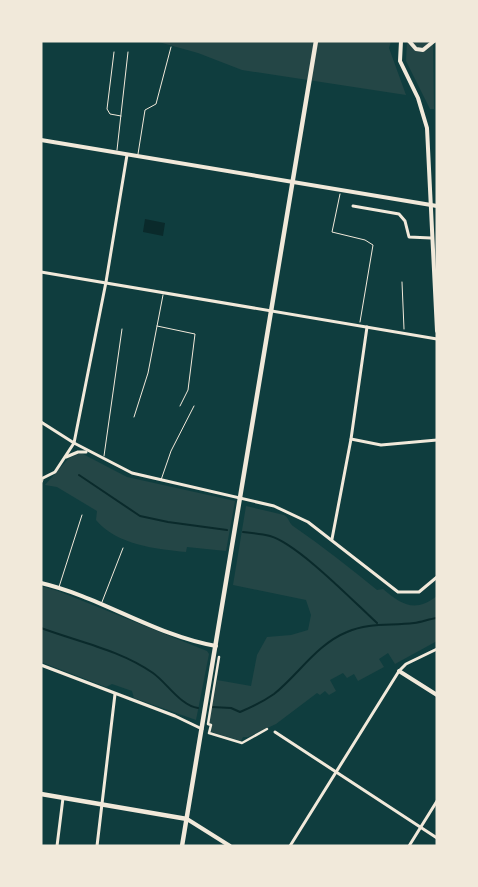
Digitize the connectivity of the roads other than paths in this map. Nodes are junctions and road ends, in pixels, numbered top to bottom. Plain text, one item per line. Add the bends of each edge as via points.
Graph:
1 (316, 41) edge
2 (401, 41) edge
3 (409, 41) edge
4 (434, 41) edge
5 (171, 47) dead end
6 (114, 52) dead end
7 (128, 52) dead end
8 (121, 116) junction
9 (41, 140) edge
10 (117, 153) junction
11 (127, 155) junction
12 (137, 157) junction
13 (292, 183) junction
14 (429, 205) junction
15 (353, 206) dead end
16 (437, 206) edge
17 (431, 238) junction
18 (41, 272) edge
19 (106, 282) junction
20 (163, 292) junction
21 (271, 309) junction
22 (156, 326) junction
23 (367, 327) junction
24 (122, 329) dead end
25 (437, 331) edge
26 (437, 339) edge
27 (180, 406) dead end
28 (194, 406) dead end
29 (134, 417) dead end
30 (41, 422) edge
31 (350, 439) junction
32 (437, 440) edge
33 (75, 444) junction
34 (92, 453) junction
35 (65, 457) junction
36 (103, 459) junction
37 (42, 479) edge
38 (161, 480) junction
39 (41, 484) edge
40 (240, 498) junction
41 (82, 516) dead end
42 (332, 539) junction
43 (123, 548) dead end
44 (437, 577) edge
45 (41, 583) edge
46 (59, 588) junction
47 (101, 605) junction
48 (216, 646) junction
49 (437, 649) edge
50 (219, 657) dead end
51 (41, 665) edge
52 (399, 671) junction
53 (115, 694) junction
54 (437, 695) edge
55 (202, 729) junction
56 (267, 729) dead end
57 (274, 732) dead end
58 (335, 771) junction
59 (41, 794) edge
60 (64, 798) junction
61 (437, 801) edge
62 (102, 803) junction
63 (187, 819) junction
64 (420, 827) junction
65 (437, 838) edge
66 (58, 846) edge
67 (97, 846) edge
68 (182, 846) edge
69 (230, 846) edge
70 (290, 846) edge
71 (409, 846) edge

1 - 13 main road
2 - 14 street via 400,61 418,98 427,128
3 - 4 street via 420,50 427,49
5 - 12 lane via 156,104 145,110
6 - 8 lane via 107,109 110,114
7 - 8 lane
8 - 10 lane
9 - 10 street
10 - 11 street
11 - 12 street
11 - 19 street
12 - 13 street
13 - 14 street
13 - 21 main road
14 - 16 street
14 - 17 street
15 - 17 street via 398,214 405,221 409,237
17 - 25 street
18 - 19 street
19 - 20 street
19 - 33 street
20 - 21 street
20 - 22 lane
21 - 23 street
21 - 40 main road
22 - 27 lane via 195,334 188,390
22 - 29 lane via 148,374
23 - 26 street
23 - 31 street
24 - 36 lane
28 - 38 lane
30 - 33 street
31 - 32 street via 381,445
31 - 42 street
33 - 34 street
33 - 35 street
34 - 35 street via 78,452
34 - 36 street
35 - 37 street via 55,472
36 - 38 street via 124,471
37 - 39 lane
38 - 40 street
40 - 42 street via 291,512
40 - 48 main road
41 - 46 lane
42 - 44 street via 398,592 419,592
43 - 47 lane
45 - 46 street
46 - 47 street
47 - 48 street via 160,630
48 - 55 main road
49 - 52 street via 406,664
50 - 56 street via 208,724 211,725 210,732 242,743
51 - 53 street
52 - 54 street
52 - 58 street
53 - 55 street
53 - 62 street
55 - 63 main road
57 - 58 street
58 - 64 street
58 - 70 street
59 - 60 main road
60 - 62 main road
60 - 66 street
61 - 64 street
62 - 63 main road
62 - 67 street
63 - 68 main road
63 - 69 street
64 - 65 street
64 - 71 street

